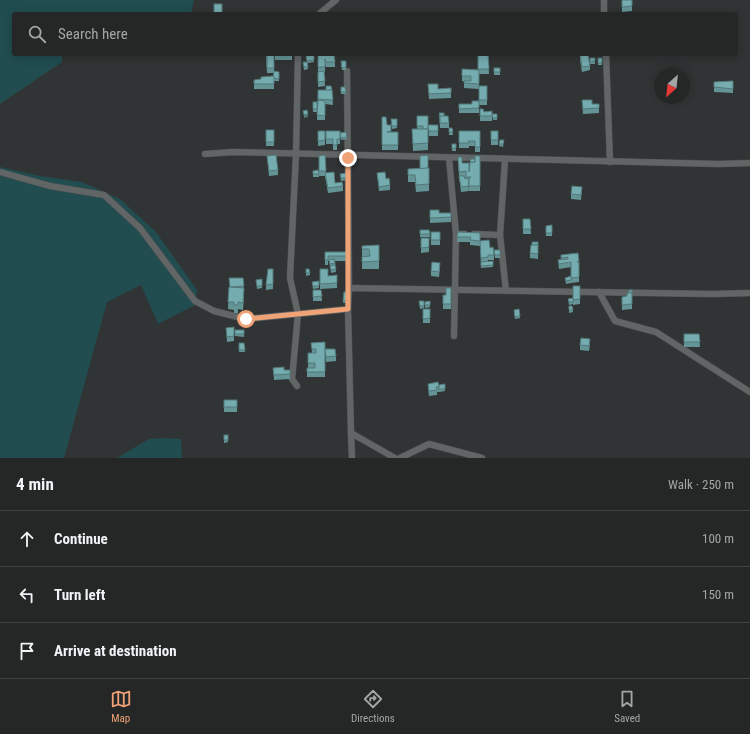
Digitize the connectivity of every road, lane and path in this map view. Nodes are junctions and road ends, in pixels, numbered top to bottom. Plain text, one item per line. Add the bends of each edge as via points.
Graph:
1 (336, 0) edge
2 (604, 0) edge
3 (321, 12) edge
4 (604, 12) edge
5 (298, 56) edge
6 (606, 56) edge
7 (347, 71) dead end
8 (205, 154) dead end
9 (296, 154) junction
10 (348, 156) junction
11 (449, 158) junction
12 (505, 160) junction
13 (610, 162) junction
14 (750, 163) edge
15 (0, 172) edge
16 (456, 234) junction
17 (500, 235) junction
18 (349, 288) junction
19 (455, 290) junction
20 (506, 291) junction
21 (598, 292) junction
22 (750, 293) edge
23 (348, 309) junction
24 (298, 314) junction
25 (454, 336) dead end
26 (297, 386) dead end
27 (750, 392) edge
28 (351, 433) junction
29 (352, 458) edge
30 (396, 458) edge
31 (400, 458) edge
32 (482, 458) edge

1 - 3 street
2 - 4 street
5 - 9 street
6 - 13 street
7 - 10 street
8 - 9 street
9 - 10 street
9 - 24 street via 290,278
10 - 11 street
10 - 18 street
11 - 12 street
11 - 16 street
12 - 13 street
12 - 17 street
13 - 14 street
15 - 24 street via 50,186 104,195 140,228 195,301 214,311 246,319
16 - 17 street
16 - 19 street
17 - 20 street
18 - 19 street
18 - 23 street
19 - 20 street
19 - 25 street
20 - 21 street
21 - 22 street
21 - 27 street via 615,321 656,332
23 - 24 street
23 - 28 street
24 - 26 street via 292,379
28 - 29 street
28 - 30 street
31 - 32 street via 429,444

